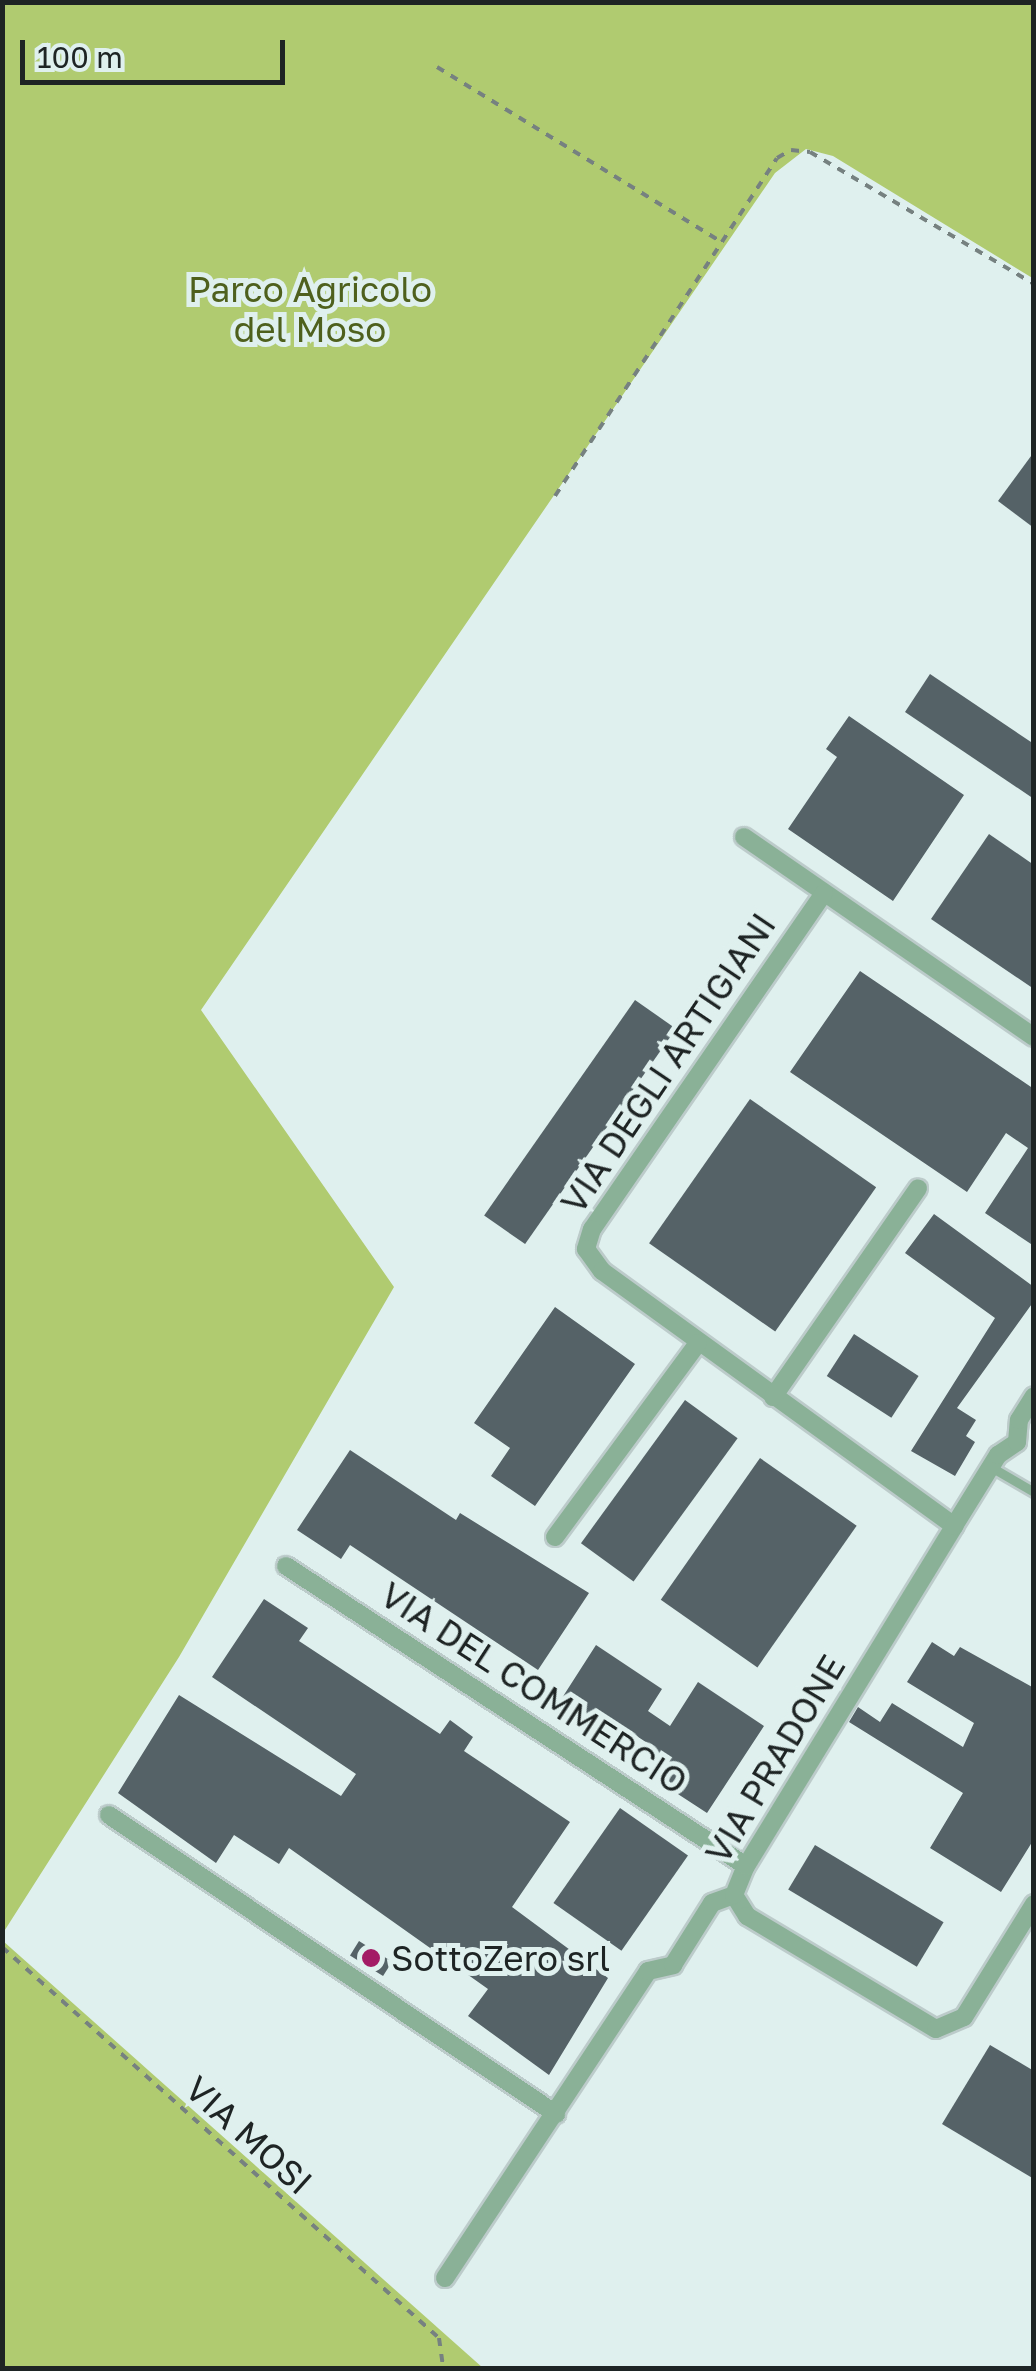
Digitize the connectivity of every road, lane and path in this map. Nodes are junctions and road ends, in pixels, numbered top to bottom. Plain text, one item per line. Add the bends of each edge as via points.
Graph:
1 (438, 68) dead end
2 (722, 242) junction
3 (1034, 284) edge
4 (554, 496) dead end
5 (744, 837) dead end
6 (824, 893) junction
7 (1034, 1037) edge
8 (918, 1188) dead end
9 (698, 1343) junction
10 (1034, 1396) edge
11 (773, 1397) junction
12 (1025, 1444) edge
13 (991, 1467) junction
14 (1034, 1492) edge
15 (954, 1526) junction
16 (555, 1537) dead end
17 (286, 1566) dead end
18 (109, 1815) dead end
19 (746, 1866) junction
20 (734, 1895) junction
21 (1034, 1904) edge
22 (2, 1947) edge
23 (556, 2114) junction
24 (445, 2278) dead end
25 (443, 2368) edge

1 - 2 path
2 - 3 path via 776,158 791,150 810,152
2 - 4 path
5 - 6 street
6 - 7 street
6 - 9 street, VIA DEGLI ARTIGIANI via 587,1237 586,1250 602,1271
8 - 11 street
9 - 11 street, VIA DEGLI ARTIGIANI
9 - 16 street
10 - 12 street, VIA PRADONE via 1019,1420
11 - 15 street, VIA DEGLI ARTIGIANI
12 - 13 street, VIA PRADONE
13 - 14 lane
13 - 15 street, VIA PRADONE
15 - 19 street, VIA PRADONE
17 - 19 street, VIA DEL COMMERCIO
18 - 23 street
19 - 20 street, VIA PRADONE
20 - 21 street via 746,1916 927,2028 945,2028 964,2017
20 - 23 street, VIA PRADONE via 712,1903 673,1965 648,1971
22 - 25 path, VIA MOSI via 439,2338
23 - 24 street, VIA PRADONE

